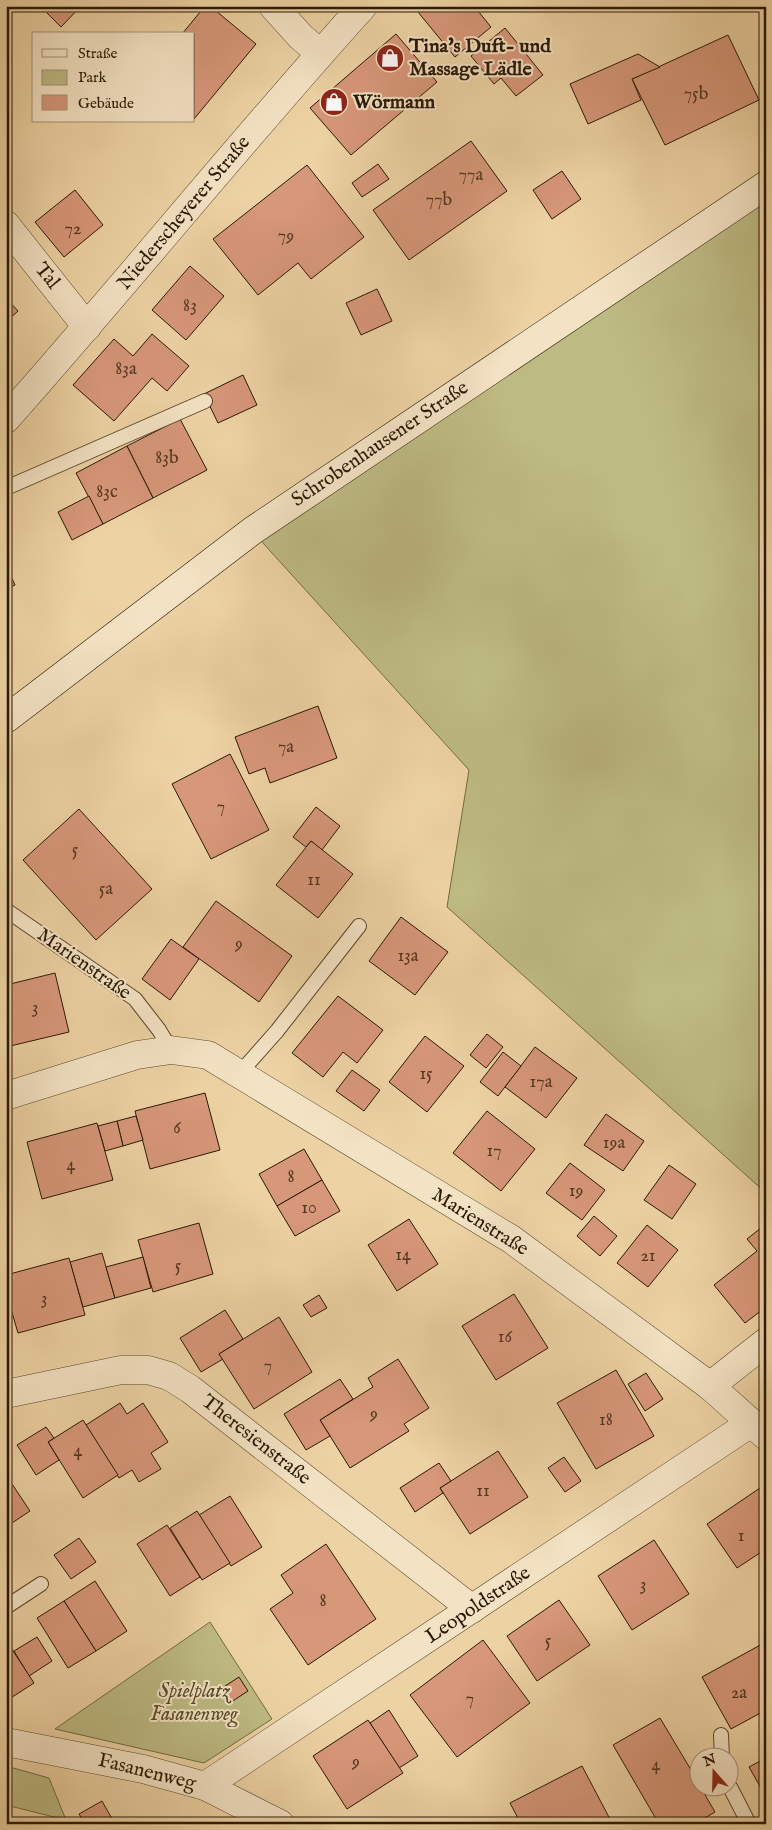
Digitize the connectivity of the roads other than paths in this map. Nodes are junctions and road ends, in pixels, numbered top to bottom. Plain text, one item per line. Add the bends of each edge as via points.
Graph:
1 (273, 6) edge
2 (362, 6) edge
3 (320, 53) junction
4 (766, 185) edge
5 (6, 225) edge
6 (87, 327) junction
7 (205, 401) dead end
8 (6, 419) edge
9 (6, 488) edge
10 (6, 719) edge
11 (6, 910) edge
12 (359, 926) dead end
13 (171, 1050) junction
14 (239, 1074) junction
15 (6, 1096) edge
16 (766, 1342) edge
17 (710, 1386) junction
18 (6, 1394) edge
19 (758, 1429) edge
20 (41, 1584) dead end
21 (6, 1607) edge
22 (472, 1609) junction
23 (720, 1735) dead end
24 (6, 1742) edge
25 (721, 1748) edge
26 (204, 1786) junction
27 (735, 1798) edge
28 (280, 1824) edge
29 (748, 1824) edge

1 - 3 street
2 - 3 street, Niederscheyerer Straße
3 - 6 street, Niederscheyerer Straße
4 - 10 street, Schrobenhausener Straße via 252,531
5 - 6 street, Tal
6 - 8 street, Niederscheyerer Straße
7 - 9 lane
11 - 13 lane, Marienstraße via 136,1000
12 - 14 lane
13 - 14 street, Marienstraße via 208,1055
13 - 15 street, Marienstraße via 137,1055
14 - 17 street, Marienstraße via 511,1239
16 - 17 street
17 - 19 street, Marienstraße
18 - 22 street, Theresienstraße via 121,1370 148,1370 169,1376 198,1394
19 - 22 street, Leopoldstraße
20 - 21 lane
22 - 26 street, Leopoldstraße
23 - 25 lane
24 - 26 street, Fasanenweg via 143,1769
26 - 28 street, Fasanenweg
27 - 29 lane

